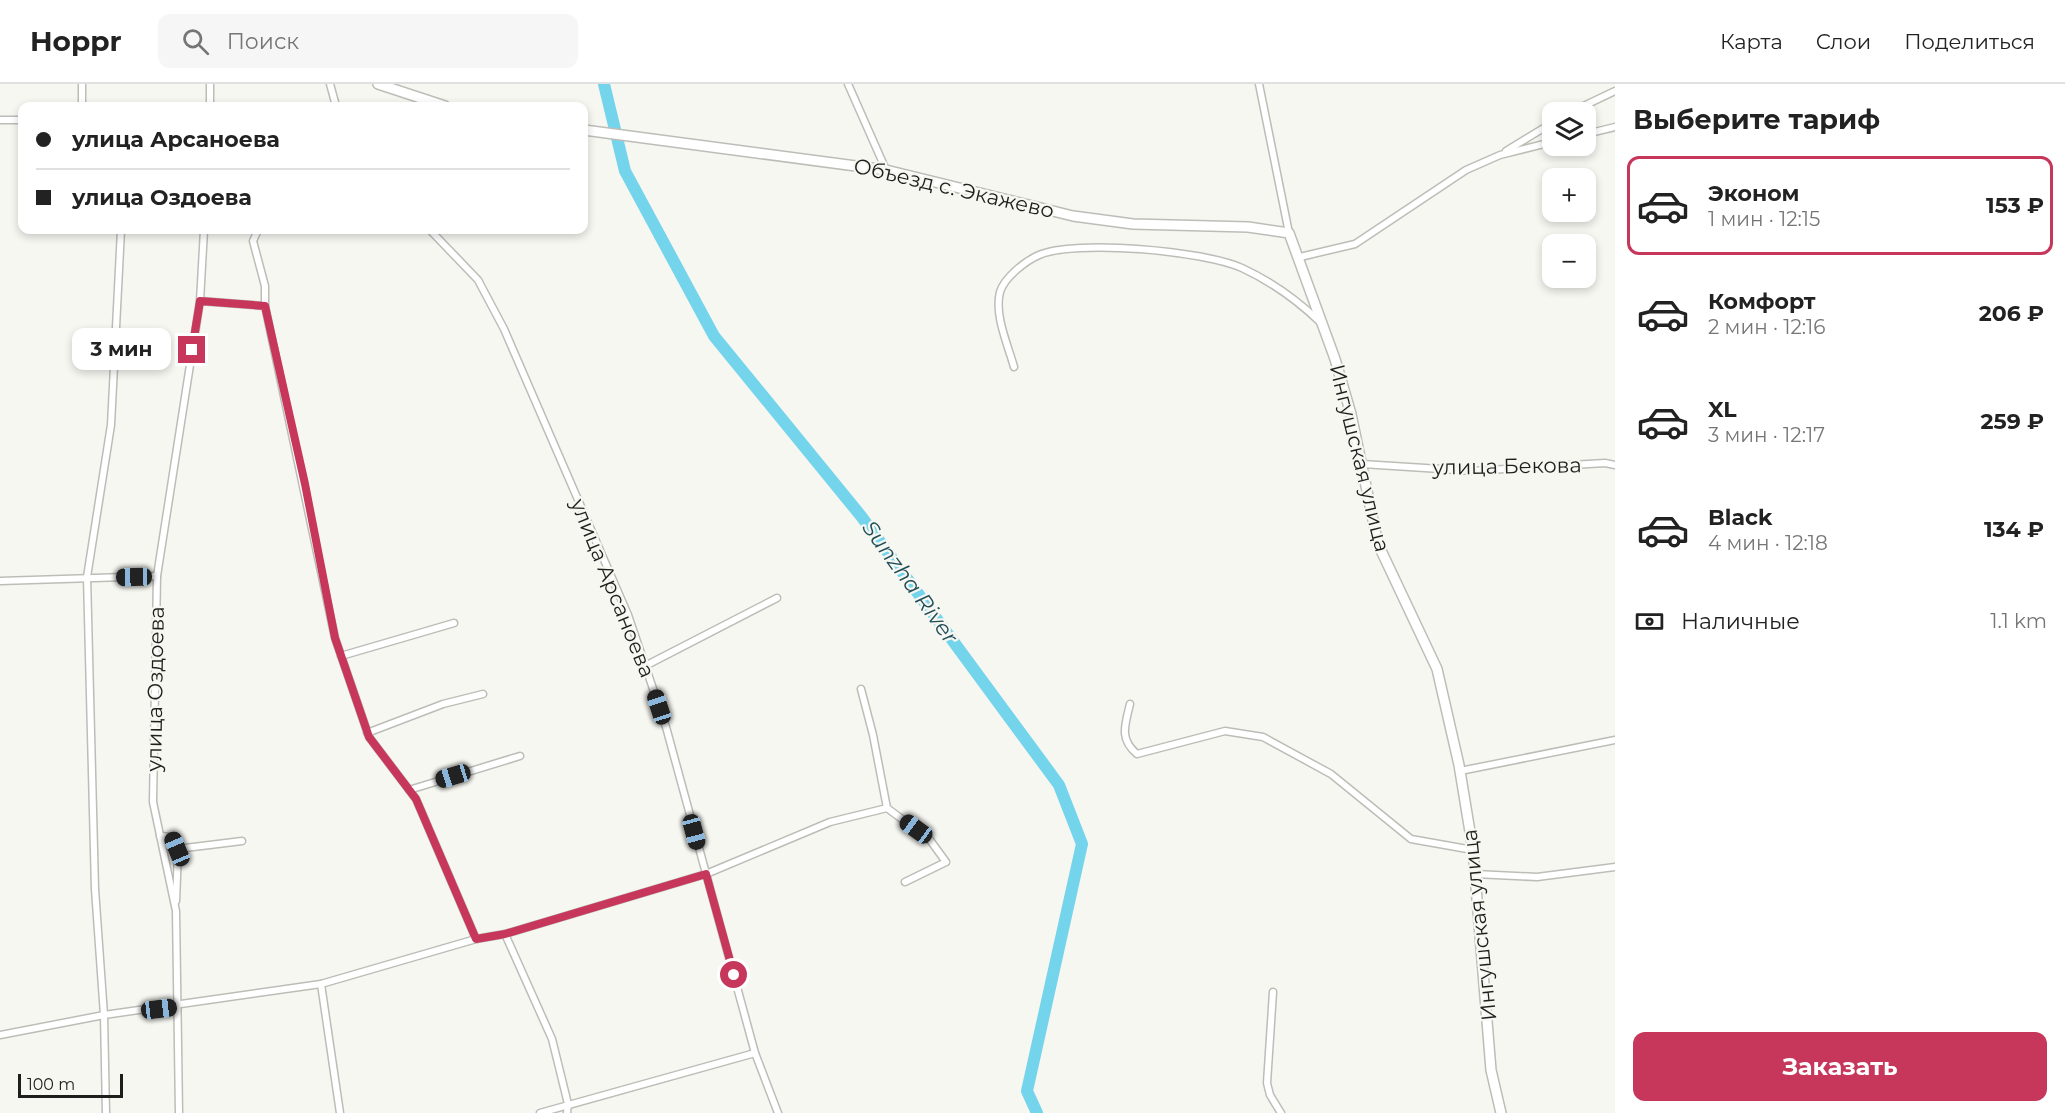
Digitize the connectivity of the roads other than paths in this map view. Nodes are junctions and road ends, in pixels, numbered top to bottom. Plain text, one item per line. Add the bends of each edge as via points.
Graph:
1 (82, 84) edge
2 (210, 84) edge
3 (330, 84) edge
4 (378, 84) edge
5 (848, 84) edge
6 (1259, 84) edge
7 (1615, 91) edge
8 (82, 102) edge
9 (210, 102) edge
10 (335, 102) edge
11 (433, 102) edge
12 (1592, 102) edge
13 (0, 120) edge
14 (18, 120) edge
15 (1615, 128) edge
16 (1542, 129) edge
17 (588, 130) edge
18 (1596, 132) edge
19 (1542, 144) edge
20 (1500, 155) junction
21 (886, 170) junction
22 (1289, 233) junction
23 (121, 234) edge
24 (204, 234) edge
25 (256, 234) edge
26 (434, 234) edge
27 (1300, 257) junction
28 (200, 301) junction
29 (265, 306) junction
30 (1323, 324) junction
31 (1014, 367) dead end
32 (1362, 464) junction
33 (1615, 465) edge
34 (157, 576) junction
35 (87, 577) junction
36 (0, 581) edge
37 (777, 598) dead end
38 (454, 623) dead end
39 (341, 656) junction
40 (645, 666) junction
41 (861, 689) dead end
42 (483, 694) dead end
43 (1130, 704) dead end
44 (367, 733) junction
45 (1615, 740) edge
46 (520, 756) dead end
47 (1460, 771) junction
48 (409, 790) junction
49 (887, 808) junction
50 (160, 836) junction
51 (242, 841) dead end
52 (177, 849) junction
53 (1473, 850) junction
54 (1615, 867) edge
55 (706, 874) junction
56 (1475, 874) junction
57 (905, 882) dead end
58 (176, 910) junction
59 (505, 934) junction
60 (476, 939) junction
61 (321, 984) junction
62 (1273, 992) dead end
63 (178, 1006) junction
64 (104, 1015) junction
65 (0, 1035) edge
66 (755, 1053) junction
67 (568, 1104) junction
68 (106, 1113) edge
69 (179, 1113) edge
70 (340, 1113) edge
71 (540, 1113) edge
72 (567, 1113) edge
73 (778, 1113) edge
74 (1281, 1113) edge
75 (1501, 1113) edge

1 - 8 street
2 - 9 street
3 - 10 street
4 - 11 street
5 - 21 street
6 - 22 street, Ингушская улица
7 - 12 street
13 - 14 street
15 - 18 street
16 - 20 street
17 - 21 street, Объезд с. Экажево
19 - 20 street
20 - 27 street via 1466,170 1355,244
21 - 22 street, Объезд с. Экажево via 1073,216 1133,224 1248,227
22 - 27 street, Ингушская улица
23 - 35 street via 111,425
24 - 28 street, улица Оздоева
25 - 29 street via 253,241 265,286
26 - 40 street, улица Арсаноева via 478,280 504,328 628,615
27 - 30 street, Ингушская улица
28 - 29 street
28 - 34 street, улица Оздоева
29 - 39 street
30 - 31 street via 1297,300 1241,267 1153,250 1076,249 1039,255 1008,278 1000,290 998,306
30 - 32 street, Ингушская улица
32 - 33 street, улица Бекова via 1472,471
32 - 47 street, Ингушская улица via 1378,544 1437,669
34 - 35 street
34 - 50 street, улица Оздоева via 153,802
35 - 36 street
35 - 64 street via 95,889
37 - 40 street
38 - 39 street
39 - 44 street
40 - 55 street, улица Арсаноева
41 - 49 street
42 - 44 street via 443,704
43 - 53 street via 1123,735 1127,746 1137,754 1225,731 1263,737 1330,774 1412,839
44 - 48 street
45 - 47 street
46 - 48 street
47 - 53 street, Ингушская улица
48 - 60 street
49 - 55 street via 830,822
49 - 57 street via 930,840 946,862
50 - 52 street via 172,837
50 - 58 street, улица Оздоева
51 - 52 street
52 - 58 street
53 - 56 street, Ингушская улица
54 - 56 street via 1537,877
55 - 59 street
55 - 66 street, улица Арсаноева
56 - 75 street, Ингушская улица via 1491,1070
58 - 63 street, улица Оздоева
59 - 60 street
59 - 67 street via 552,1039
60 - 61 street
61 - 63 street
61 - 70 street
62 - 74 street via 1268,1083
63 - 64 street
63 - 69 street, улица Оздоева
64 - 65 street
64 - 68 street
66 - 67 street
66 - 73 street, улица Арсаноева
67 - 71 street
67 - 72 street

